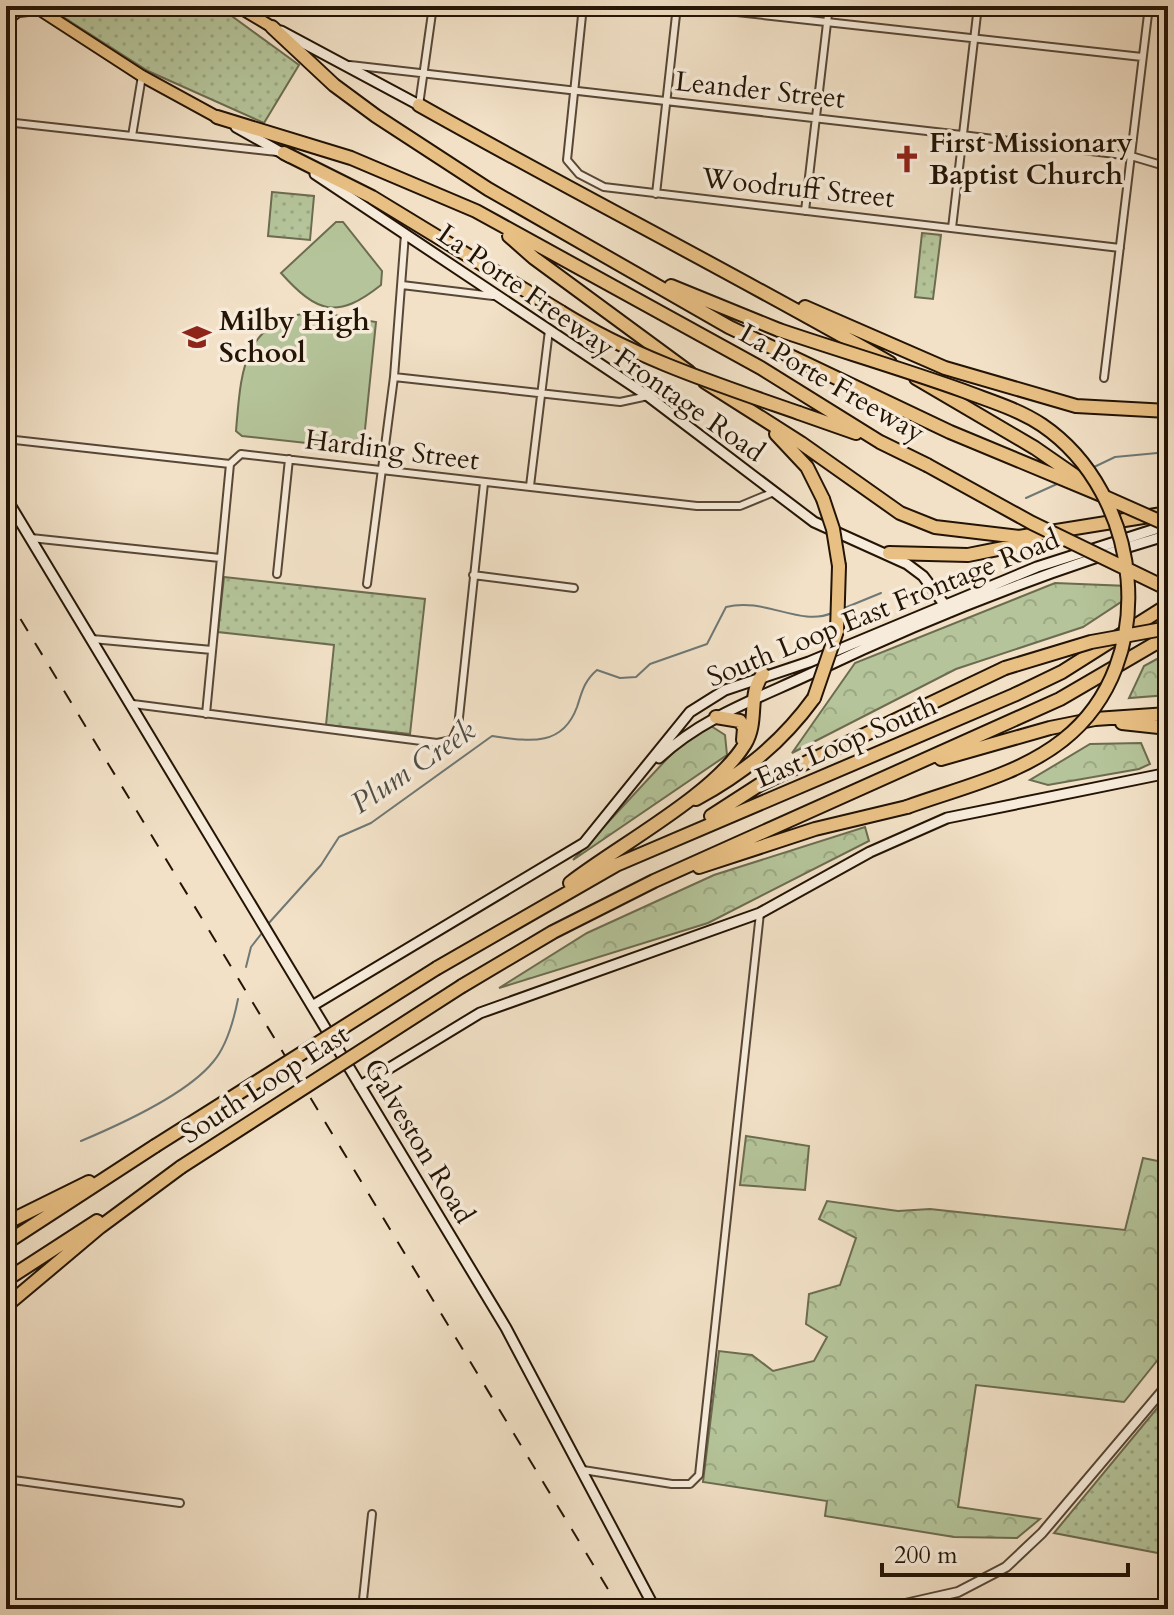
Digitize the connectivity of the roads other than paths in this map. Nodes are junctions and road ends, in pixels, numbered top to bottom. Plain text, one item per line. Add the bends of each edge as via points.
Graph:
1 (237, 6) edge
2 (433, 6) edge
3 (583, 6) edge
4 (680, 6) edge
5 (829, 6) edge
6 (978, 6) edge
7 (1149, 6) edge
8 (36, 7) edge
9 (6, 20) edge
10 (827, 22) junction
11 (272, 27) junction
12 (974, 39) junction
13 (1142, 57) junction
14 (346, 65) junction
15 (424, 73) junction
16 (142, 76) junction
17 (572, 90) junction
18 (666, 101) junction
19 (419, 105) junction
20 (217, 117) junction
21 (815, 118) junction
22 (6, 122) edge
23 (962, 135) junction
24 (132, 136) junction
25 (284, 153) junction
26 (1131, 156) junction
27 (1168, 167) edge
28 (656, 194) junction
29 (805, 211) junction
30 (492, 220) junction
31 (952, 228) junction
32 (405, 234) junction
33 (1120, 248) junction
34 (651, 280) junction
35 (402, 285) junction
36 (754, 285) junction
37 (499, 297) junction
38 (549, 330) junction
39 (394, 377) junction
40 (1104, 378) dead end
41 (540, 395) junction
42 (648, 396) junction
43 (746, 409) junction
44 (1168, 411) edge
45 (6, 439) edge
46 (880, 442) junction
47 (289, 459) junction
48 (230, 464) junction
49 (381, 470) junction
50 (484, 483) junction
51 (530, 486) junction
52 (774, 492) junction
53 (1104, 496) junction
54 (6, 498) edge
55 (1168, 513) edge
56 (1168, 525) edge
57 (1086, 528) junction
58 (1168, 535) edge
59 (31, 538) junction
60 (889, 553) junction
61 (220, 558) junction
62 (277, 574) dead end
63 (473, 575) junction
64 (923, 576) junction
65 (367, 584) dead end
66 (574, 588) dead end
67 (1168, 589) edge
68 (1168, 605) edge
69 (948, 608) junction
70 (902, 622) junction
71 (1168, 628) edge
72 (1168, 636) edge
73 (92, 639) junction
74 (212, 650) junction
75 (763, 674) junction
76 (753, 699) junction
77 (133, 704) junction
78 (206, 714) junction
79 (1168, 714) edge
80 (716, 717) junction
81 (1095, 719) junction
82 (1168, 728) edge
83 (743, 746) junction
84 (899, 771) junction
85 (642, 773) junction
86 (1168, 773) edge
87 (672, 812) junction
88 (680, 836) junction
89 (654, 881) junction
90 (536, 909) junction
91 (760, 913) junction
92 (553, 932) joint
93 (312, 1006) junction
94 (360, 1086) junction
95 (78, 1192) junction
96 (6, 1223) edge
97 (98, 1224) junction
98 (6, 1243) edge
99 (6, 1280) edge
100 (6, 1306) edge
101 (1168, 1384) edge
102 (583, 1470) junction
103 (10, 1479) edge
104 (180, 1503) dead end
105 (372, 1514) dead end
106 (362, 1609) edge
107 (655, 1609) edge
108 (883, 1609) edge

1 - 11 main road
2 - 15 street
3 - 17 street
4 - 10 street
4 - 18 street
5 - 10 street
6 - 12 street
7 - 13 street
8 - 9 main road
8 - 16 main road
10 - 12 street
10 - 21 street
11 - 14 main road
11 - 34 highway, La Porte Freeway via 376,116 488,189
12 - 13 street
12 - 23 street
13 - 26 street
14 - 15 street, Leander Street
14 - 19 main road
15 - 17 street, Leander Street
15 - 19 street
16 - 20 main road
16 - 24 street
17 - 18 street, Leander Street
17 - 28 street, Woodruff Street via 567,160 604,187
18 - 21 street, Leander Street
18 - 28 street
19 - 36 highway
20 - 25 main road, La Porte Freeway Frontage Road
20 - 30 highway, La Porte Freeway via 351,158
21 - 23 street, Leander Street
21 - 29 street
22 - 24 street
23 - 26 street, Leander Street
23 - 31 street
24 - 25 street
25 - 32 main road, La Porte Freeway Frontage Road
25 - 46 highway, bridge via 372,197 602,337 667,367
26 - 27 street, Leander Street
26 - 33 street
28 - 29 street, Woodruff Street
29 - 31 street, Woodruff Street
30 - 43 highway via 534,258
30 - 46 highway, La Porte Freeway via 761,368
31 - 33 street, Woodruff Street
32 - 35 street
32 - 37 main road, La Porte Freeway Frontage Road
33 - 40 street
34 - 53 highway, La Porte Freeway via 729,327 950,432
34 - 89 highway, bridge via 779,330 1015,410 1041,425 1085,464 1121,532 1129,589 1115,670 1090,714 1040,757 907,807 815,829
35 - 37 street
35 - 39 street
36 - 44 highway via 945,368 1076,406
36 - 53 highway via 1035,448
37 - 38 main road, La Porte Freeway Frontage Road
38 - 41 street
38 - 42 main road, La Porte Freeway Frontage Road
39 - 41 street
39 - 49 street
41 - 42 street via 620,402
41 - 51 street
42 - 52 main road, La Porte Freeway Frontage Road
43 - 57 highway via 900,513 935,527 1019,537
43 - 87 highway, bridge via 801,461 823,499 839,566 837,631 814,698 795,723 762,757
45 - 48 street, Harding Street
46 - 67 highway, La Porte Freeway, bridge
47 - 48 street, Harding Street via 241,454
47 - 49 street, Harding Street
47 - 62 street
48 - 61 street
49 - 50 street, Harding Street
49 - 65 street
50 - 51 street, Harding Street
50 - 63 street
51 - 52 street, Harding Street via 697,506 740,506
52 - 60 main road, La Porte Freeway Frontage Road via 829,530
53 - 56 highway, La Porte Freeway, bridge
54 - 59 main road, Galveston Road
55 - 57 highway
56 - 69 main road, South Loop East Frontage Road via 1037,567
57 - 60 highway via 968,555
58 - 69 main road, South Loop East Frontage Road
59 - 61 street
59 - 73 main road, Galveston Road
60 - 64 main road, La Porte Freeway Frontage Road
61 - 74 street
63 - 66 street
63 - 78 street via 458,727 452,740 437,743
64 - 69 main road, La Porte Freeway Frontage Road
64 - 70 main road via 932,590 931,600
68 - 88 highway, East Loop South via 1062,672 1014,695
69 - 70 main road, South Loop East Frontage Road
69 - 76 main road, South Loop East Frontage Road
70 - 75 main road, South Loop East Frontage Road via 809,662
71 - 88 highway, bridge via 1091,642 1005,668 759,785
72 - 84 highway, East Loop South via 1060,699
73 - 74 street
73 - 77 main road, Galveston Road
74 - 78 street
75 - 76 highway
75 - 85 main road, South Loop East Frontage Road via 690,712
76 - 80 main road, South Loop East Frontage Road
76 - 83 highway via 754,724
77 - 78 street
77 - 93 main road, Galveston Road
79 - 81 highway
80 - 83 highway via 742,724
80 - 85 main road, South Loop East Frontage Road via 675,743
81 - 82 highway
81 - 84 highway
83 - 87 highway via 730,764
84 - 89 highway, East Loop South
85 - 93 main road, South Loop East Frontage Road via 584,843
86 - 91 main road via 947,818 870,852
87 - 90 highway
88 - 90 highway, East Loop South
89 - 92 highway, East Loop South
90 - 95 highway, South Loop East, bridge
91 - 94 main road via 480,1013
91 - 102 street via 702,1465 696,1481 672,1484
92 - 97 highway, South Loop East, bridge
93 - 94 main road, Galveston Road
94 - 102 main road, Galveston Road via 506,1328
95 - 96 highway
95 - 98 highway
97 - 99 highway, South Loop East
97 - 100 highway
101 - 108 street via 1042,1533 1006,1567 958,1592
102 - 107 main road, Galveston Road
103 - 104 street
105 - 106 street

